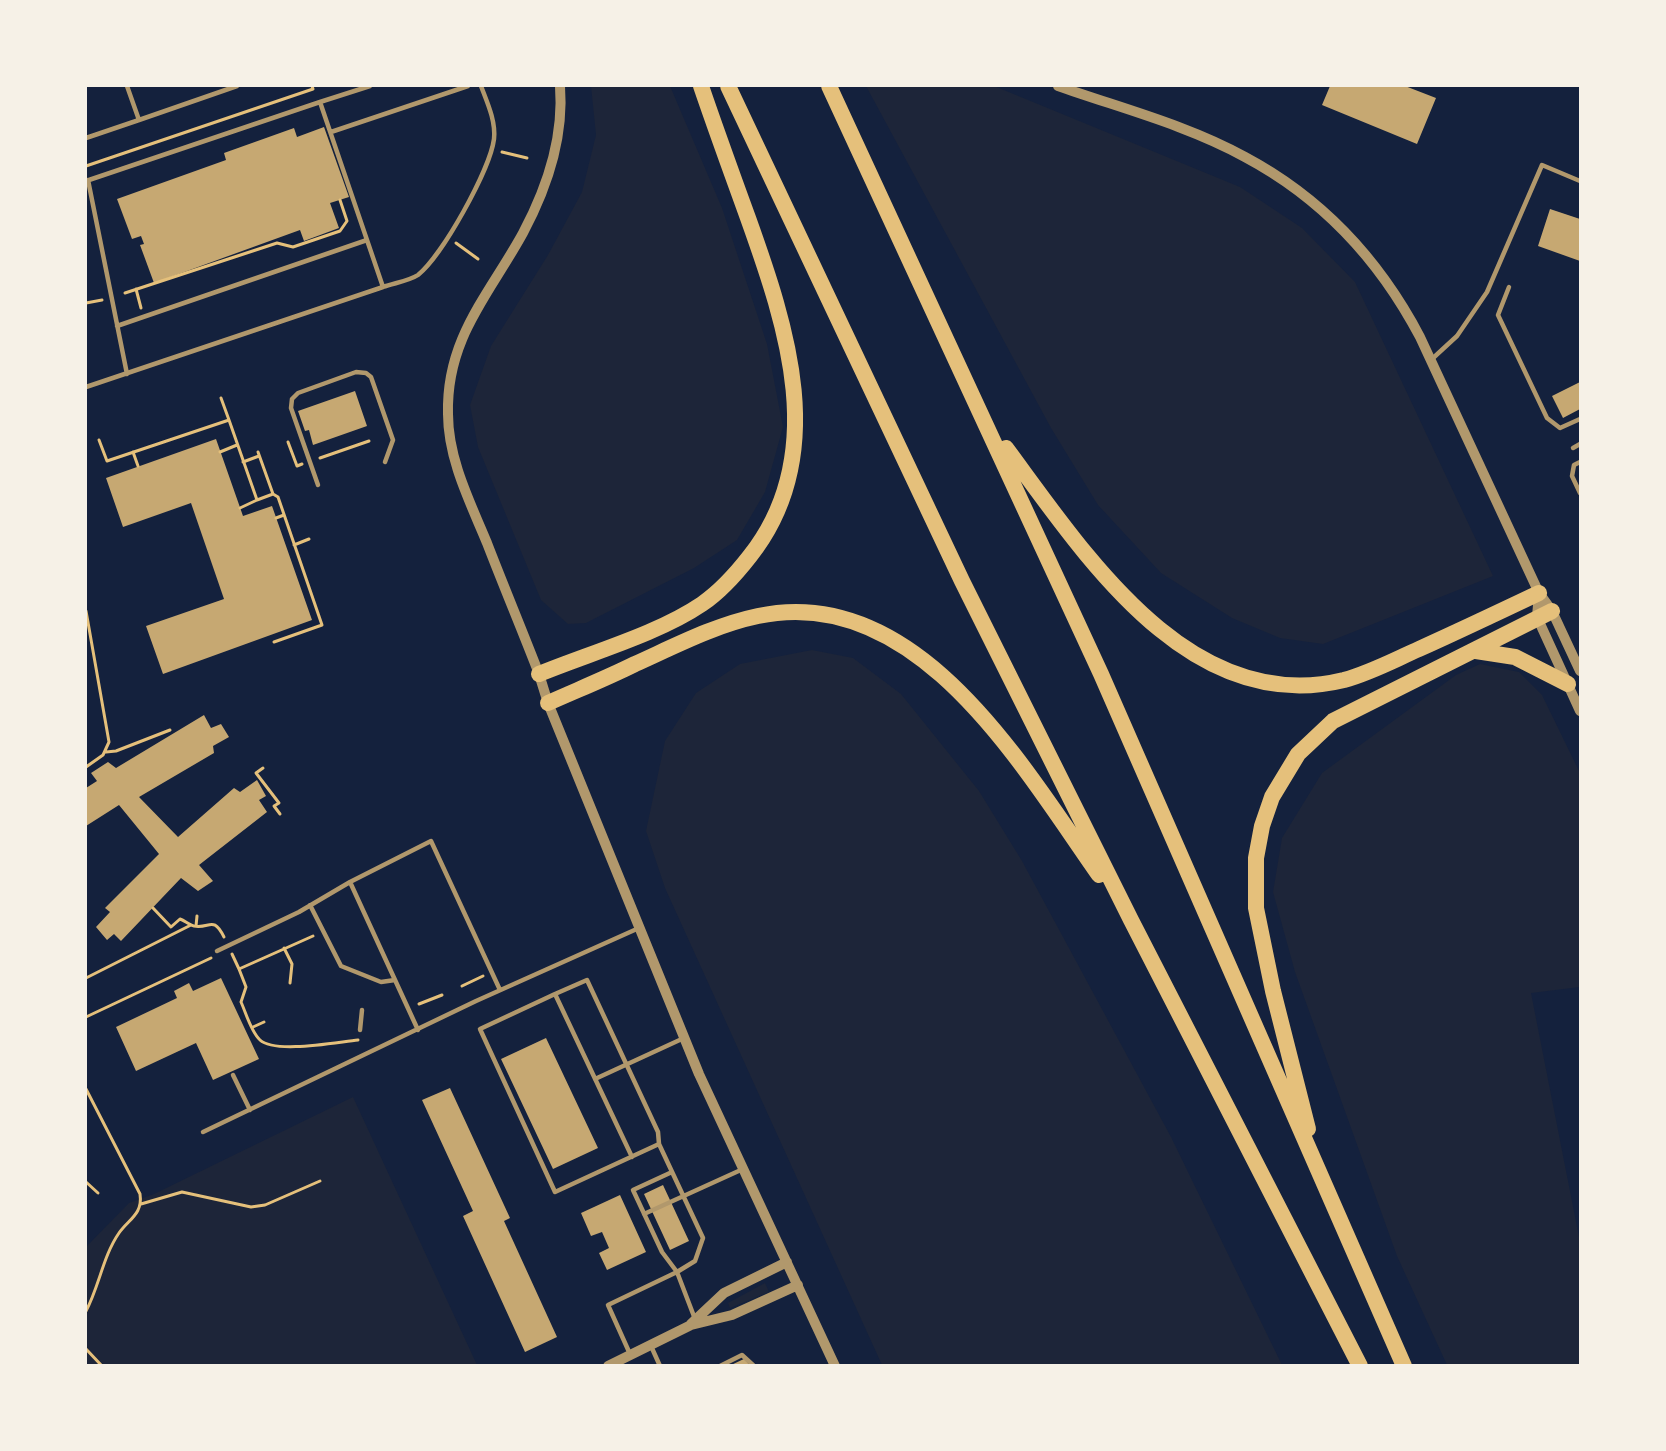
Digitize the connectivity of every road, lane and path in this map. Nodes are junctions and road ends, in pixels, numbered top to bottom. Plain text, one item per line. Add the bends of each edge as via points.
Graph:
1 (127, 86) edge
2 (237, 86) edge
3 (312, 86) edge
4 (370, 86) edge
5 (468, 86) edge
6 (481, 86) edge
7 (560, 86) edge
8 (701, 86) edge
9 (728, 86) edge
10 (829, 86) edge
11 (1058, 86) edge
12 (320, 102) junction
13 (139, 120) junction
14 (331, 132) junction
15 (86, 138) edge
16 (511, 154) dead end
17 (527, 158) dead end
18 (86, 166) edge
19 (87, 181) edge
20 (1581, 181) edge
21 (340, 200) dead end
22 (367, 240) junction
23 (465, 250) dead end
24 (478, 259) dead end
25 (383, 287) junction
26 (1509, 287) dead end
27 (135, 289) junction
28 (125, 293) dead end
29 (104, 299) dead end
30 (86, 303) edge
31 (141, 307) dead end
32 (117, 326) junction
33 (1431, 360) junction
34 (127, 374) junction
35 (86, 387) edge
36 (221, 398) dead end
37 (985, 419) junction
38 (1581, 419) edge
39 (229, 420) junction
40 (99, 440) dead end
41 (369, 441) dead end
42 (288, 442) dead end
43 (1581, 444) edge
44 (237, 445) junction
45 (1573, 448) dead end
46 (133, 452) junction
47 (220, 452) dead end
48 (315, 459) dead end
49 (243, 462) junction
50 (385, 462) dead end
51 (1581, 462) edge
52 (304, 463) dead end
53 (138, 466) dead end
54 (318, 485) dead end
55 (1581, 493) edge
56 (273, 494) junction
57 (256, 500) junction
58 (240, 508) dead end
59 (284, 515) junction
60 (276, 518) dead end
61 (309, 540) dead end
62 (294, 545) junction
63 (1539, 593) junction
64 (86, 611) edge
65 (1545, 614) junction
66 (274, 642) dead end
67 (1476, 651) junction
68 (1581, 671) edge
69 (539, 674) junction
70 (1568, 684) junction
71 (548, 703) junction
72 (1581, 711) edge
73 (170, 730) dead end
74 (106, 752) junction
75 (86, 766) edge
76 (263, 768) dead end
77 (280, 814) dead end
78 (350, 882) junction
79 (310, 904) junction
80 (153, 908) dead end
81 (197, 916) dead end
82 (1131, 920) junction
83 (194, 926) junction
84 (639, 928) junction
85 (312, 936) dead end
86 (224, 937) dead end
87 (284, 948) junction
88 (217, 951) dead end
89 (232, 954) dead end
90 (212, 957) dead end
91 (239, 969) junction
92 (483, 976) dead end
93 (86, 978) edge
94 (395, 980) junction
95 (290, 983) dead end
96 (462, 986) dead end
97 (500, 990) junction
98 (555, 994) junction
99 (442, 995) dead end
100 (420, 1005) dead end
101 (363, 1010) dead end
102 (86, 1017) edge
103 (264, 1022) dead end
104 (253, 1027) junction
105 (360, 1030) dead end
106 (418, 1030) junction
107 (684, 1038) junction
108 (364, 1040) dead end
109 (627, 1064) junction
110 (233, 1075) dead end
111 (595, 1079) junction
112 (86, 1089) edge
113 (250, 1110) junction
114 (202, 1132) dead end
115 (659, 1144) junction
116 (632, 1157) junction
117 (743, 1169) junction
118 (672, 1172) junction
119 (1321, 1179) junction
120 (320, 1181) dead end
121 (86, 1182) edge
122 (98, 1193) dead end
123 (683, 1196) junction
124 (141, 1204) junction
125 (644, 1214) junction
126 (787, 1262) junction
127 (677, 1272) junction
128 (798, 1285) junction
129 (86, 1311) edge
130 (694, 1322) junction
131 (650, 1344) junction
132 (86, 1350) edge
133 (630, 1354) junction
134 (102, 1365) edge
135 (608, 1365) edge
136 (660, 1365) edge
137 (720, 1365) edge
138 (754, 1365) edge
139 (836, 1365) edge
140 (1360, 1365) edge
141 (1404, 1365) edge

1 - 13 lane
2 - 13 lane
3 - 18 path via 313,89
4 - 12 lane
5 - 14 lane
6 - 25 lane via 494,140 476,189 419,274
7 - 69 street via 558,138 543,188 522,234 462,335 453,363 447,413 451,444 465,490
8 - 69 highway via 786,336 796,409 787,486 771,525 753,552 720,590 703,603 663,624
9 - 82 highway via 962,581
10 - 37 highway
11 - 33 street via 1220,144 1289,183 1336,222 1370,258 1401,302
12 - 14 lane
12 - 19 lane
13 - 15 lane
14 - 22 lane
16 - 17 path
19 - 32 lane
20 - 33 lane via 1542,165 1487,292 1457,336
21 - 27 path via 347,220 340,231 293,247 277,243
22 - 25 lane
22 - 32 lane
23 - 24 path
25 - 34 lane
26 - 38 lane via 1498,315 1547,418 1560,429
27 - 28 path
27 - 31 path
29 - 30 path
32 - 34 lane
33 - 63 street
34 - 35 lane
36 - 39 path
37 - 63 highway via 1073,538 1123,596 1184,648 1238,674 1284,684 1342,680 1374,670
37 - 119 highway
39 - 44 path
39 - 46 path
40 - 46 path via 107,462
41 - 48 path
42 - 52 path via 297,466
43 - 45 lane
44 - 47 path
44 - 49 path
46 - 53 path
49 - 56 path via 259,454
49 - 57 path
50 - 54 lane via 393,440 371,377 356,372 298,393 292,399 291,408
51 - 55 lane via 1574,465 1572,476
56 - 57 path
56 - 59 path via 278,497
57 - 58 path
59 - 60 path
59 - 62 path
61 - 62 path
62 - 66 path via 321,625
63 - 65 street
63 - 65 street
64 - 74 path via 108,736
65 - 67 highway
65 - 68 street
65 - 70 street
67 - 70 highway via 1515,657
67 - 119 highway via 1358,706 1321,731 1298,754 1280,781 1262,826 1254,874 1258,918
69 - 71 street
70 - 72 street
71 - 82 highway via 703,633 757,616 805,613 867,626 909,649 968,702 1021,765
71 - 84 street
73 - 74 path
74 - 75 path
76 - 77 path via 256,774 279,803 274,806
78 - 79 lane
78 - 94 lane
78 - 97 lane via 431,841
79 - 88 lane
79 - 94 lane via 341,966 381,982
80 - 83 path via 171,927 180,919
81 - 83 path
82 - 140 highway
83 - 86 path via 216,924
83 - 93 path
84 - 97 lane
84 - 107 street
85 - 87 path
87 - 91 path
87 - 95 path via 292,964
89 - 91 path
90 - 102 path
91 - 104 path via 246,987 241,1002
92 - 96 path
94 - 106 lane
97 - 106 lane
98 - 109 lane via 587,980
98 - 111 lane
98 - 116 lane via 480,1029 555,1192
99 - 100 path
101 - 105 lane
103 - 104 path
104 - 108 path via 261,1042 274,1047
106 - 113 lane
107 - 109 lane
107 - 117 street
109 - 111 lane
109 - 115 lane via 658,1131
110 - 113 lane
111 - 116 lane
112 - 124 path via 140,1194
113 - 114 lane
115 - 116 lane
115 - 118 lane
117 - 123 lane
117 - 126 street
118 - 123 lane
118 - 125 lane via 633,1190
119 - 141 highway
120 - 124 path via 251,1207 182,1192
121 - 122 path
123 - 125 lane
123 - 127 lane via 703,1238 693,1264
124 - 129 path via 114,1242
125 - 127 lane via 662,1252
126 - 128 street
126 - 130 street via 724,1293
127 - 130 lane
127 - 133 lane via 608,1305
128 - 130 street via 732,1316
128 - 139 street
130 - 131 street
131 - 133 street
131 - 136 lane
132 - 134 path
133 - 135 street
137 - 138 lane via 742,1355

